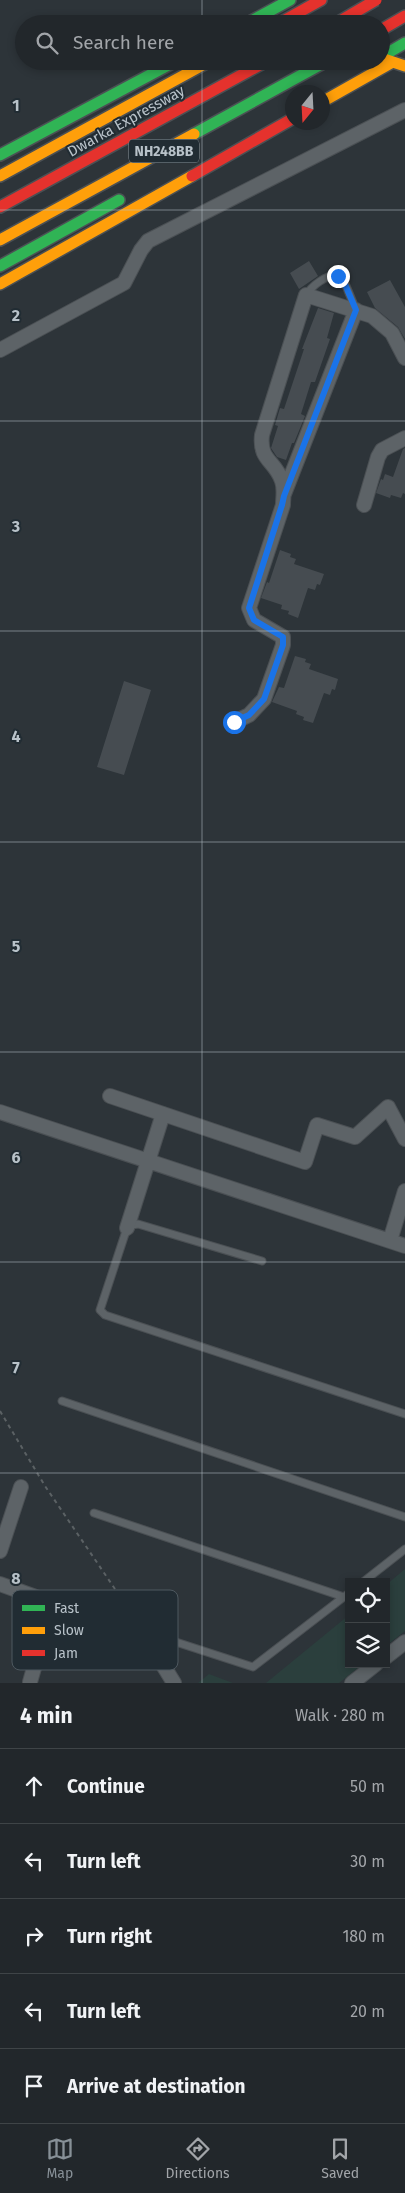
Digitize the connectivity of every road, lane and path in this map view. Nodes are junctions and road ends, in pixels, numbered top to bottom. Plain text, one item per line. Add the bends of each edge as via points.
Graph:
1 (290, 0) edge
2 (321, 0) edge
3 (376, 0) edge
4 (342, 8) dead end
5 (262, 15) edge
6 (294, 15) edge
7 (345, 15) edge
8 (350, 15) edge
9 (405, 16) edge
10 (390, 25) edge
11 (405, 43) edge
12 (390, 55) edge
13 (390, 61) edge
14 (405, 66) edge
15 (159, 70) edge
16 (194, 70) edge
17 (251, 70) edge
18 (311, 70) edge
19 (358, 70) edge
20 (369, 70) edge
21 (330, 86) edge
22 (330, 97) edge
23 (405, 110) edge
24 (285, 111) edge
25 (285, 122) edge
26 (240, 135) dead end
27 (0, 155) edge
28 (0, 176) edge
29 (127, 196) dead end
30 (0, 207) edge
31 (0, 240) edge
32 (0, 266) edge
33 (0, 284) edge
34 (306, 295) junction
35 (356, 310) junction
36 (0, 350) edge
37 (405, 358) edge
38 (405, 438) edge
39 (284, 496) junction
40 (364, 505) dead end
41 (234, 722) dead end
42 (110, 1096) dead end
43 (0, 1112) edge
44 (163, 1114) junction
45 (405, 1139) edge
46 (148, 1161) junction
47 (405, 1191) edge
48 (127, 1228) junction
49 (392, 1234) dead end
50 (405, 1246) edge
51 (262, 1261) dead end
52 (62, 1401) dead end
53 (0, 1411) edge
54 (405, 1414) edge
55 (21, 1487) dead end
56 (94, 1513) dead end
57 (405, 1517) edge
58 (405, 1549) edge
59 (0, 1551) edge
60 (368, 1578) edge
61 (0, 1584) edge
62 (17, 1590) edge
63 (115, 1590) edge
64 (345, 1595) edge
65 (345, 1596) edge
66 (405, 1642) edge
67 (178, 1643) edge
68 (390, 1654) edge
69 (371, 1668) edge
70 (34, 1670) edge
71 (166, 1670) edge
72 (30, 1682) edge
73 (174, 1683) edge
74 (352, 1683) edge

1 - 5 main road
2 - 6 main road
3 - 8 main road, bridge
4 - 7 main road
9 - 10 main road
11 - 12 main road
13 - 14 main road
15 - 27 main road
16 - 28 main road
17 - 30 main road, Dwarka Expressway / NH248BB
18 - 31 main road, NH248BB
19 - 21 main road
20 - 22 main road
23 - 36 street via 148,241 124,282
24 - 26 main road
25 - 33 main road
29 - 32 main road
34 - 35 street
34 - 35 lane via 328,277 338,276
34 - 39 street via 261,447 282,481
35 - 37 street via 382,323 392,333
35 - 39 street
38 - 40 street via 382,450
39 - 41 street via 249,608 254,620 283,637 283,645 264,699 249,715
42 - 44 street
43 - 46 street
44 - 45 street via 305,1162 317,1125 355,1137 388,1108
44 - 46 street
46 - 48 street
46 - 50 street
47 - 49 street
48 - 51 lane via 138,1224
48 - 54 lane via 100,1306 102,1313
52 - 57 lane
53 - 63 path via 45,1486
55 - 59 street
56 - 64 lane
58 - 60 lane
61 - 62 street
65 - 67 lane via 253,1667
66 - 68 street
69 - 74 street
70 - 72 street
71 - 73 street

